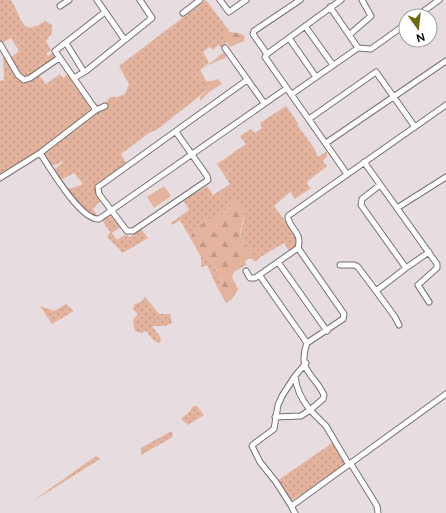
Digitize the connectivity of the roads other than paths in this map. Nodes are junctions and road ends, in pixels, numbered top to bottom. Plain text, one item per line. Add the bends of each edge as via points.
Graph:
1 (69, 0) edge
2 (98, 0) edge
3 (140, 0) edge
4 (200, 0) edge
5 (220, 0) edge
6 (246, 0) edge
7 (300, 0) edge
8 (340, 0) edge
9 (362, 0) edge
10 (440, 0) edge
11 (60, 6) dead end
12 (330, 7) junction
13 (428, 8) edge
14 (105, 12) junction
15 (183, 13) dead end
16 (305, 26) junction
17 (398, 30) edge
18 (349, 35) junction
19 (289, 38) junction
20 (124, 39) junction
21 (66, 43) junction
22 (0, 44) edge
23 (224, 48) dead end
24 (358, 48) junction
25 (267, 54) junction
26 (59, 58) junction
27 (446, 61) edge
28 (333, 65) junction
29 (84, 72) junction
30 (316, 77) junction
31 (74, 78) junction
32 (247, 80) junction
33 (288, 88) junction
34 (292, 94) junction
35 (394, 96) junction
36 (264, 103) junction
37 (446, 105) edge
38 (105, 106) dead end
39 (96, 110) junction
40 (309, 119) junction
41 (415, 126) junction
42 (176, 132) junction
43 (326, 143) junction
44 (40, 153) junction
45 (192, 155) junction
46 (364, 162) junction
47 (347, 174) junction
48 (446, 177) edge
49 (0, 178) edge
50 (380, 185) junction
51 (397, 208) junction
52 (112, 211) junction
53 (298, 248) junction
54 (429, 252) junction
55 (278, 262) junction
56 (340, 265) dead end
57 (406, 268) junction
58 (246, 271) dead end
59 (260, 276) junction
60 (376, 291) junction
61 (429, 302) dead end
62 (399, 326) dead end
63 (327, 331) junction
64 (307, 343) junction
65 (306, 363) junction
66 (295, 376) junction
67 (446, 395) edge
68 (310, 410) junction
69 (275, 417) junction
70 (350, 465) junction
71 (292, 507) junction
72 (295, 513) edge
73 (378, 513) edge

1 - 11 street
2 - 14 street
3 - 20 street via 152,18
4 - 15 street
5 - 6 street via 229,12
7 - 25 street via 254,31
8 - 12 street
9 - 18 street via 371,16
10 - 13 street
12 - 16 street
12 - 18 street
14 - 20 street
14 - 21 street
16 - 19 street
16 - 28 street
17 - 24 street via 371,49
18 - 24 street
19 - 25 street
19 - 30 street
20 - 29 street
21 - 26 street via 56,51
21 - 29 street
22 - 26 street via 18,75 24,80
23 - 32 street
24 - 28 street
25 - 33 street via 266,59
26 - 31 street
27 - 35 street
28 - 30 street
29 - 31 street
30 - 34 street
31 - 39 street
32 - 36 street
32 - 42 street
33 - 34 street
33 - 36 street
34 - 40 street
35 - 40 street via 376,72
35 - 41 street
35 - 43 street
36 - 45 street
37 - 41 street
38 - 39 street
39 - 44 street
40 - 43 street
41 - 46 street
42 - 45 street
42 - 52 street via 98,188 99,194
43 - 47 street
44 - 49 street
44 - 52 street via 83,212 97,220
45 - 52 street
45 - 52 street via 207,176 207,182 130,232
46 - 47 street
46 - 50 street
47 - 53 street via 288,216 290,224 299,236
48 - 51 street
50 - 51 street
50 - 57 street via 362,199 361,205
51 - 54 street
53 - 55 street
53 - 63 street via 344,314 343,319
54 - 57 street
54 - 61 street via 438,268 418,284
55 - 59 street
55 - 63 street
56 - 60 street via 358,267
57 - 60 street
58 - 59 street via 251,279
59 - 64 street
60 - 62 street
63 - 64 street
64 - 65 street via 303,359
65 - 66 street
65 - 68 street via 308,372 324,395
66 - 68 street via 298,390
66 - 69 street via 282,396
67 - 70 street
68 - 69 street via 301,416
68 - 70 street via 329,430
69 - 71 street via 272,431 252,446 260,462
70 - 71 street
70 - 73 street via 377,506
71 - 72 street

